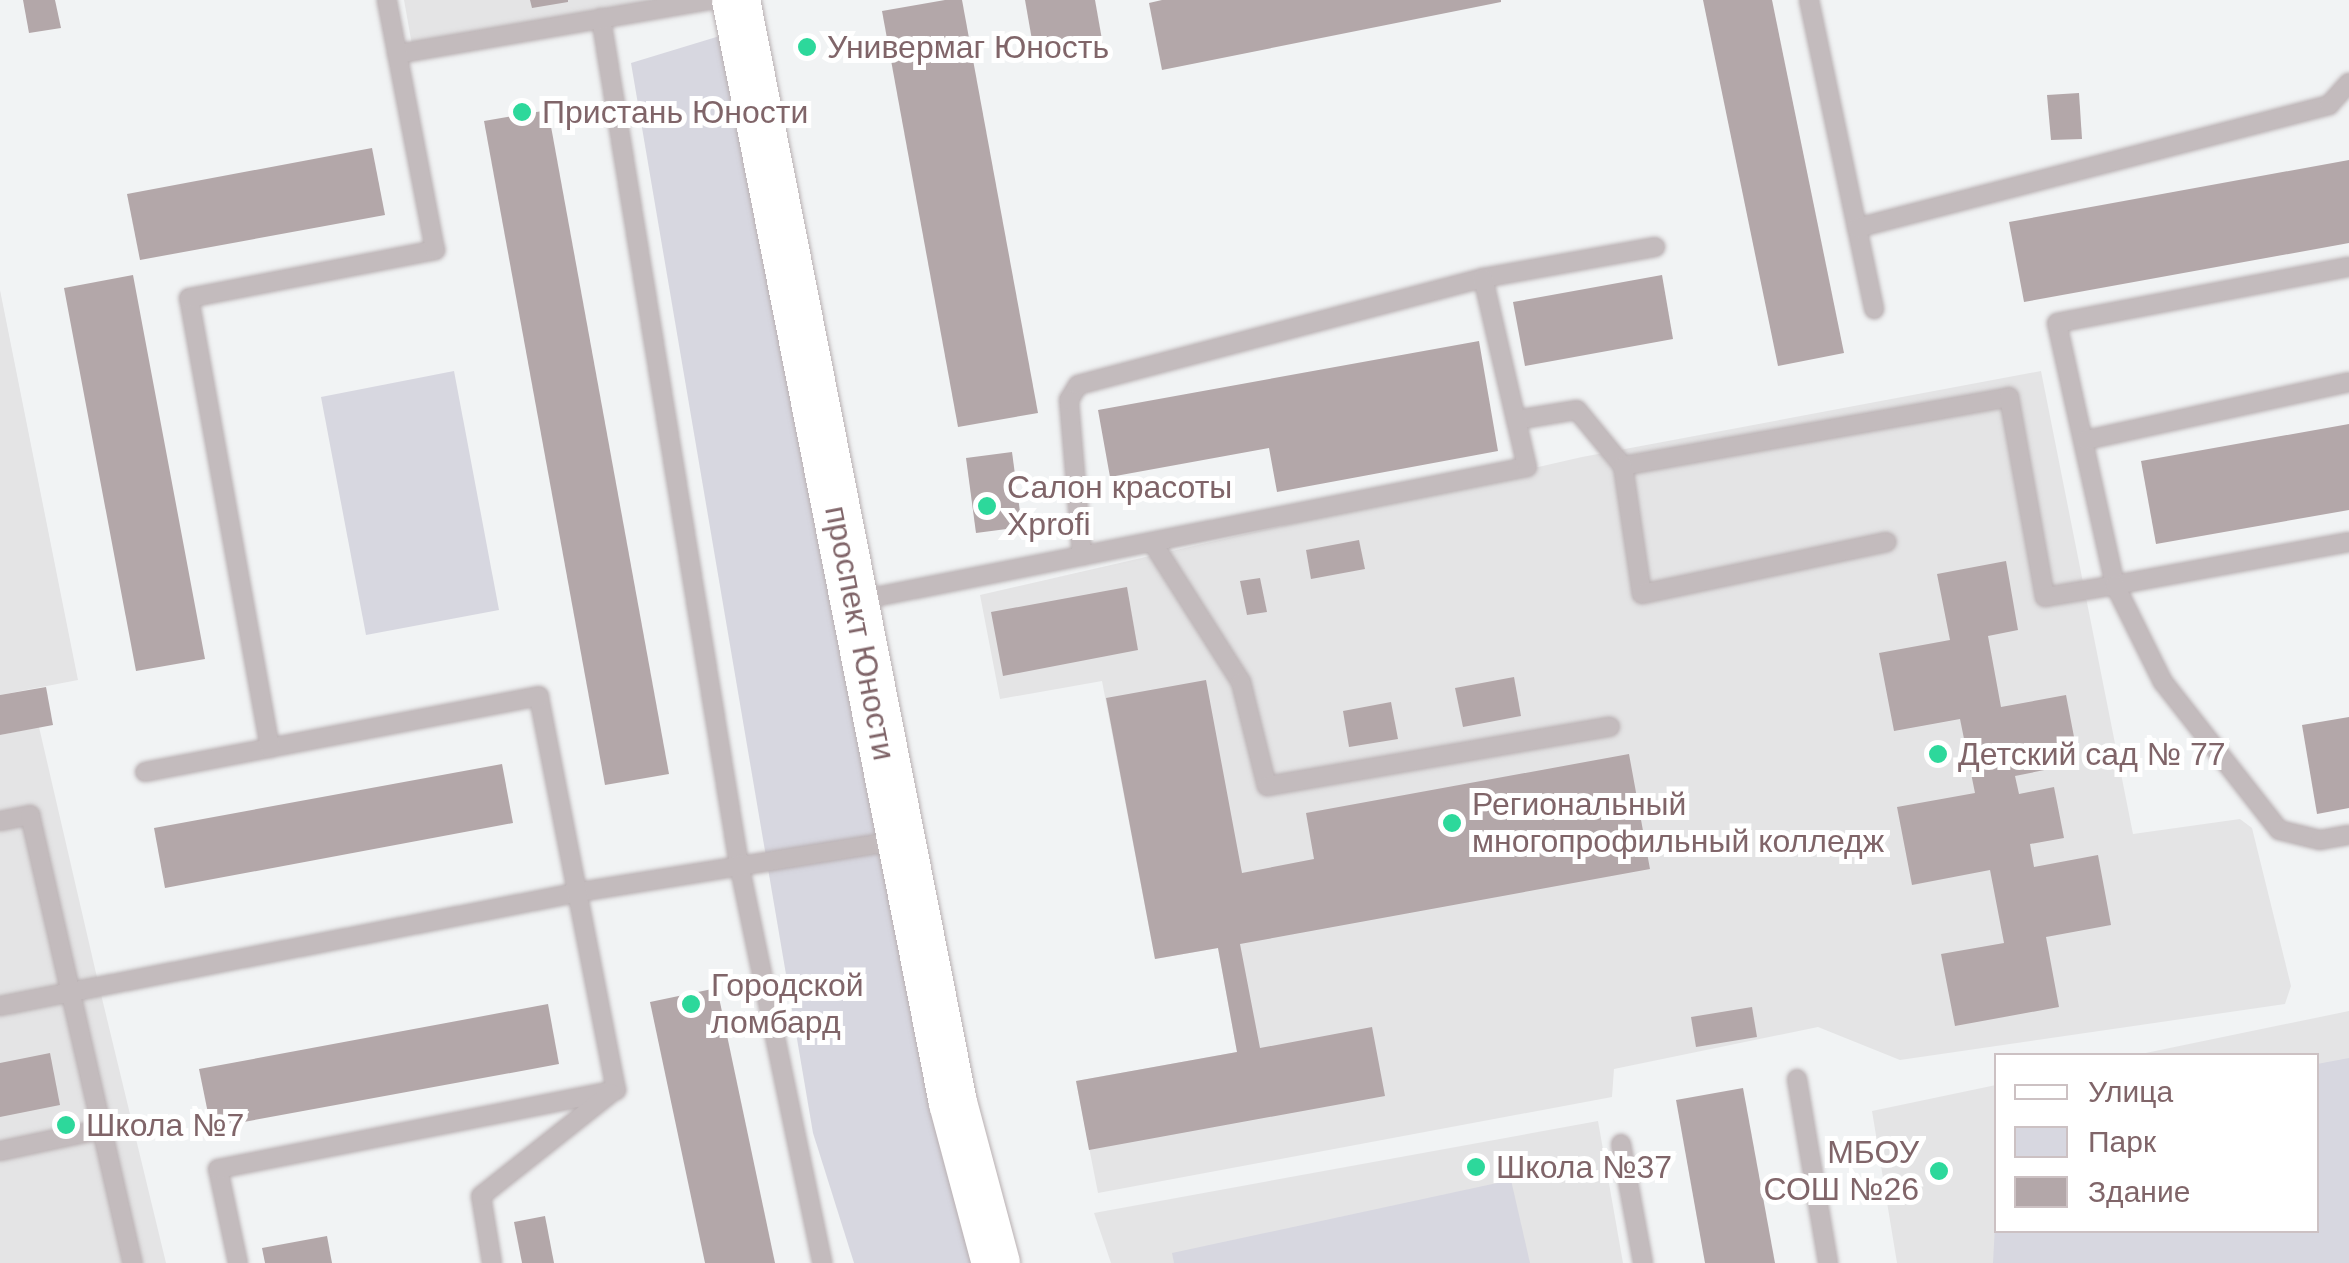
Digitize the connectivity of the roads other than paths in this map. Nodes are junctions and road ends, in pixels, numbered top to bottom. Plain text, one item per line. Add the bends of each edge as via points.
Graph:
1 (387, 0) edge
2 (710, 0) edge
3 (736, 0) edge
4 (1808, 0) edge
5 (601, 18) junction
6 (398, 54) junction
7 (2349, 83) edge
8 (1857, 228) junction
9 (1655, 247) dead end
10 (2349, 266) edge
11 (1483, 278) junction
12 (1874, 309) dead end
13 (2349, 382) edge
14 (1516, 420) junction
15 (2086, 440) junction
16 (1622, 466) junction
17 (1887, 542) dead end
18 (2349, 542) edge
19 (1154, 546) junction
20 (1082, 556) junction
21 (2115, 584) junction
22 (853, 601) junction
23 (1610, 728) dead end
24 (270, 748) junction
25 (146, 772) dead end
26 (0, 820) edge
27 (2349, 835) edge
28 (901, 840) junction
29 (739, 864) junction
30 (580, 892) junction
31 (72, 991) junction
32 (0, 1006) edge
33 (1797, 1080) dead end
34 (616, 1090) junction
35 (102, 1129) junction
36 (1622, 1144) dead end
37 (0, 1151) edge
38 (132, 1263) edge
39 (238, 1263) edge
40 (492, 1263) edge
41 (822, 1263) edge
42 (996, 1263) edge
43 (1643, 1263) edge
44 (1828, 1263) edge

1 - 6 lane
2 - 5 lane
3 - 22 main road, проспект Юности
4 - 8 lane
5 - 6 lane
5 - 29 lane
6 - 24 lane via 435,250 190,298
7 - 8 lane via 2329,105
8 - 12 lane
9 - 11 lane
10 - 15 lane via 2057,323
11 - 14 lane
11 - 20 lane via 1078,385 1069,400
13 - 15 lane
14 - 16 lane via 1577,410
14 - 19 lane via 1527,467
15 - 21 lane
16 - 17 lane via 1642,594
16 - 21 lane via 2009,397 2046,597
18 - 21 lane
19 - 20 lane
19 - 23 lane via 1241,682 1267,786
20 - 22 lane
21 - 27 lane via 2163,682 2279,830 2320,840
22 - 28 main road, проспект Юности
24 - 25 lane
24 - 30 lane via 539,696
26 - 31 lane via 30,815
28 - 29 lane
28 - 42 main road, проспект Юности via 953,1103
29 - 30 lane
29 - 41 lane
30 - 31 lane
30 - 34 lane
31 - 32 lane
31 - 35 lane
33 - 44 lane
34 - 39 lane via 218,1169
34 - 40 lane via 482,1196
35 - 37 lane
35 - 38 lane
36 - 43 lane

